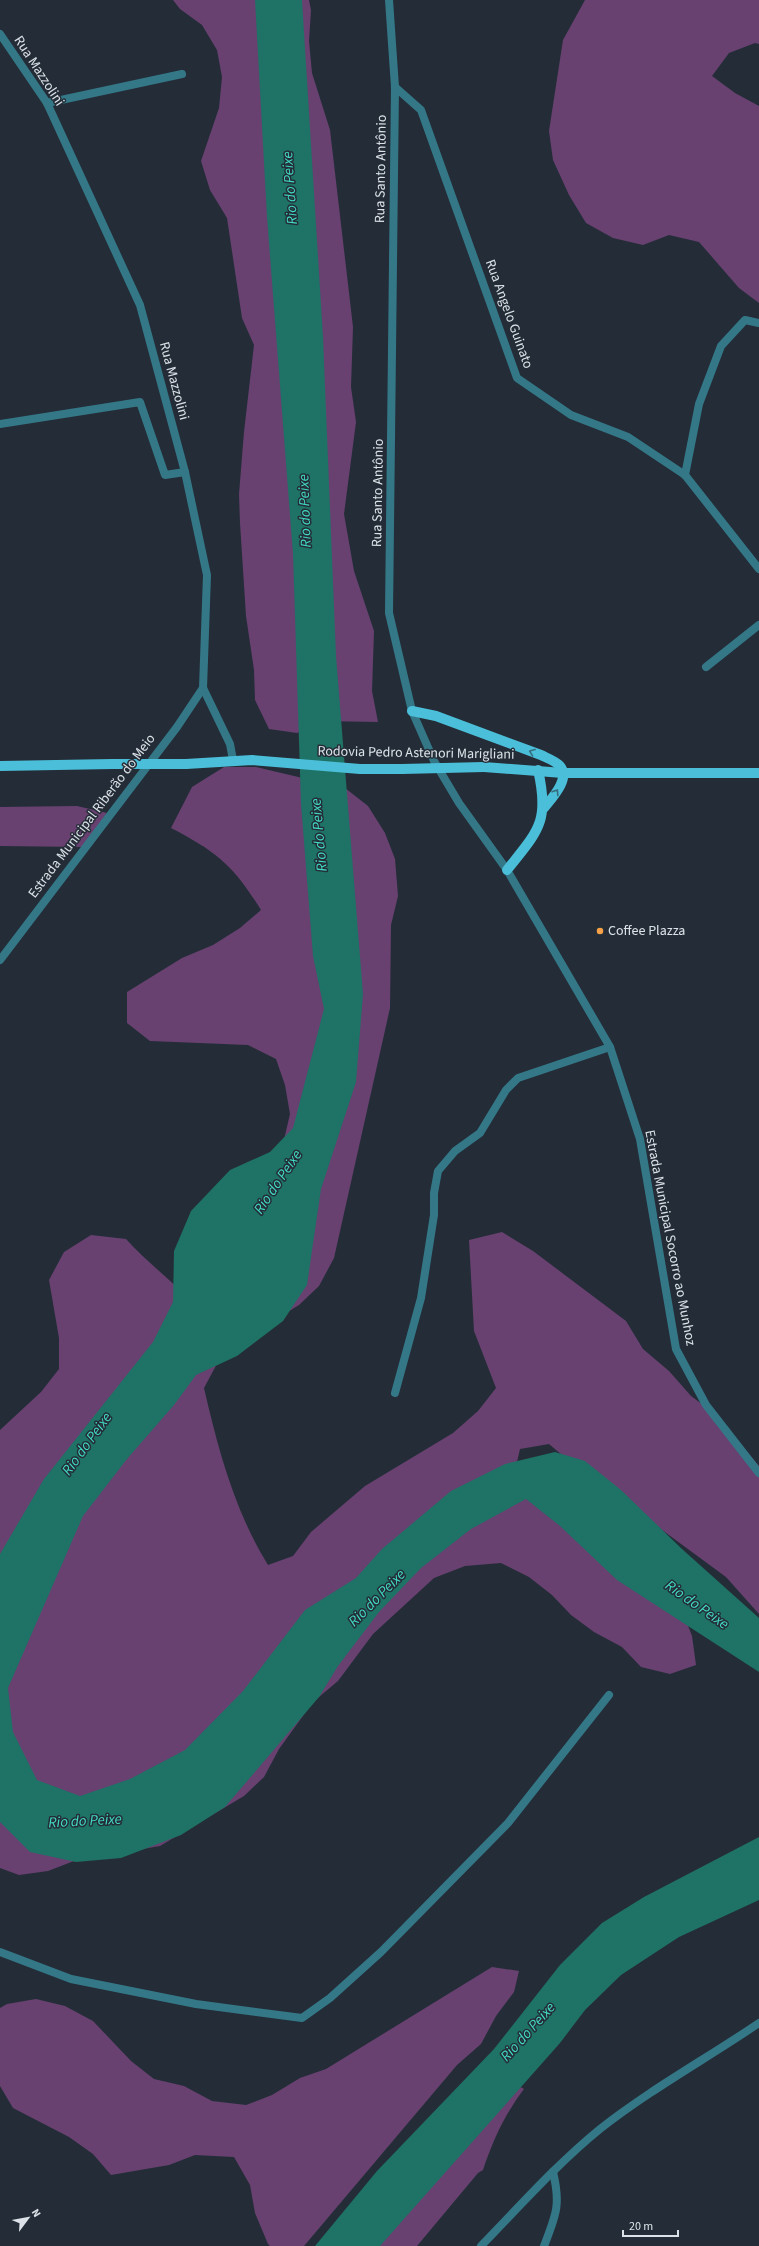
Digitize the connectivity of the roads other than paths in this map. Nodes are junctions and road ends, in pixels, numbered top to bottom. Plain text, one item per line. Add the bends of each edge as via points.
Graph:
1 (389, 0) edge
2 (0, 34) edge
3 (182, 74) dead end
4 (395, 87) junction
5 (47, 103) junction
6 (759, 323) edge
7 (0, 424) edge
8 (185, 472) junction
9 (685, 475) junction
10 (759, 569) edge
11 (759, 625) edge
12 (706, 667) dead end
13 (203, 688) junction
14 (412, 710) junction
15 (233, 760) junction
16 (0, 766) edge
17 (538, 770) junction
18 (759, 772) edge
19 (563, 773) junction
20 (544, 808) junction
21 (507, 870) junction
22 (0, 960) edge
23 (610, 1047) junction
24 (395, 1393) dead end
25 (759, 1473) edge
26 (609, 1695) dead end
27 (0, 1952) edge
28 (759, 2023) edge
29 (553, 2172) junction
30 (481, 2246) edge
31 (544, 2246) edge

1 - 4 street, Rua Santo Antônio
2 - 5 street, Rua Mazzolini
3 - 5 street
4 - 9 street, Rua Angelo Guinato via 421,110 517,378 571,415 628,436
4 - 14 street, Rua Santo Antônio via 390,613
5 - 8 street, Rua Mazzolini via 140,305
6 - 9 street via 745,320 721,346 699,404
7 - 8 street via 140,402 165,475
8 - 13 street, Rua Mazzolini via 207,575
9 - 10 street, Rua Angelo Guinato
11 - 12 street
13 - 15 street, Rua Mazzolini via 230,744
13 - 22 street, Estrada Municipal Riberão do Meio via 177,727
19 -> 14 main road via 557,763 541,755 436,716
14 - 21 street, Rua Santo Antônio via 434,761 459,803
15 - 16 main road, Rodovia Pedro Astenori Marigliani, bridge via 186,764
15 - 17 main road, Rodovia Pedro Astenori Marigliani, bridge via 360,769
17 - 19 main road, Rodovia Pedro Astenori Marigliani
17 - 20 main road
18 - 19 main road, Rodovia Pedro Astenori Marigliani
20 -> 19 main road via 559,788
20 - 21 main road via 533,838
21 - 23 street, Estrada Municipal Socorro ao Munhoz
23 - 24 street via 518,1078 506,1090 480,1133 455,1151 438,1171 421,1298
23 - 25 street, Estrada Municipal Socorro ao Munhoz via 640,1139 676,1349 706,1405
26 - 27 street via 508,1822 381,1952 330,1998 302,2018 196,2004 71,1979
28 - 29 street via 652,2090 599,2130
29 - 30 street
29 - 31 street via 557,2191 557,2212

